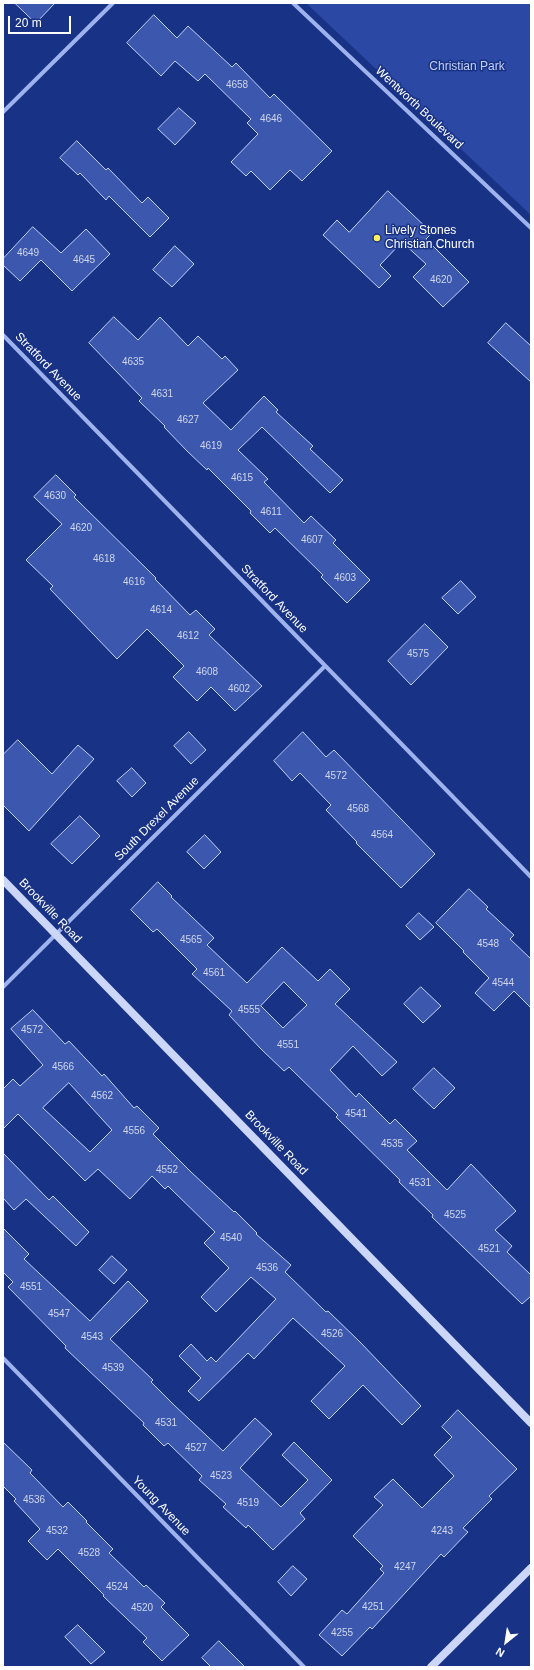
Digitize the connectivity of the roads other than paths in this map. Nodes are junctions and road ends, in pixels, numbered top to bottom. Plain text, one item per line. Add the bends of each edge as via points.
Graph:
1 (113, 3) edge
2 (293, 3) edge
3 (3, 112) edge
4 (531, 228) edge
5 (3, 335) edge
6 (325, 666) junction
7 (531, 877) edge
8 (3, 880) edge
9 (56, 934) junction
10 (3, 987) edge
11 (3, 1358) edge
12 (531, 1423) edge
13 (531, 1568) edge
14 (304, 1667) edge
15 (431, 1667) edge

1 - 3 street
2 - 4 street, Wentworth Boulevard
5 - 6 street, Stratford Avenue
6 - 7 street, Stratford Avenue
6 - 9 street, South Drexel Avenue
8 - 9 street, Brookville Road
9 - 10 street, South Drexel Avenue
9 - 12 street, Brookville Road
11 - 14 street, Young Avenue
13 - 15 street

